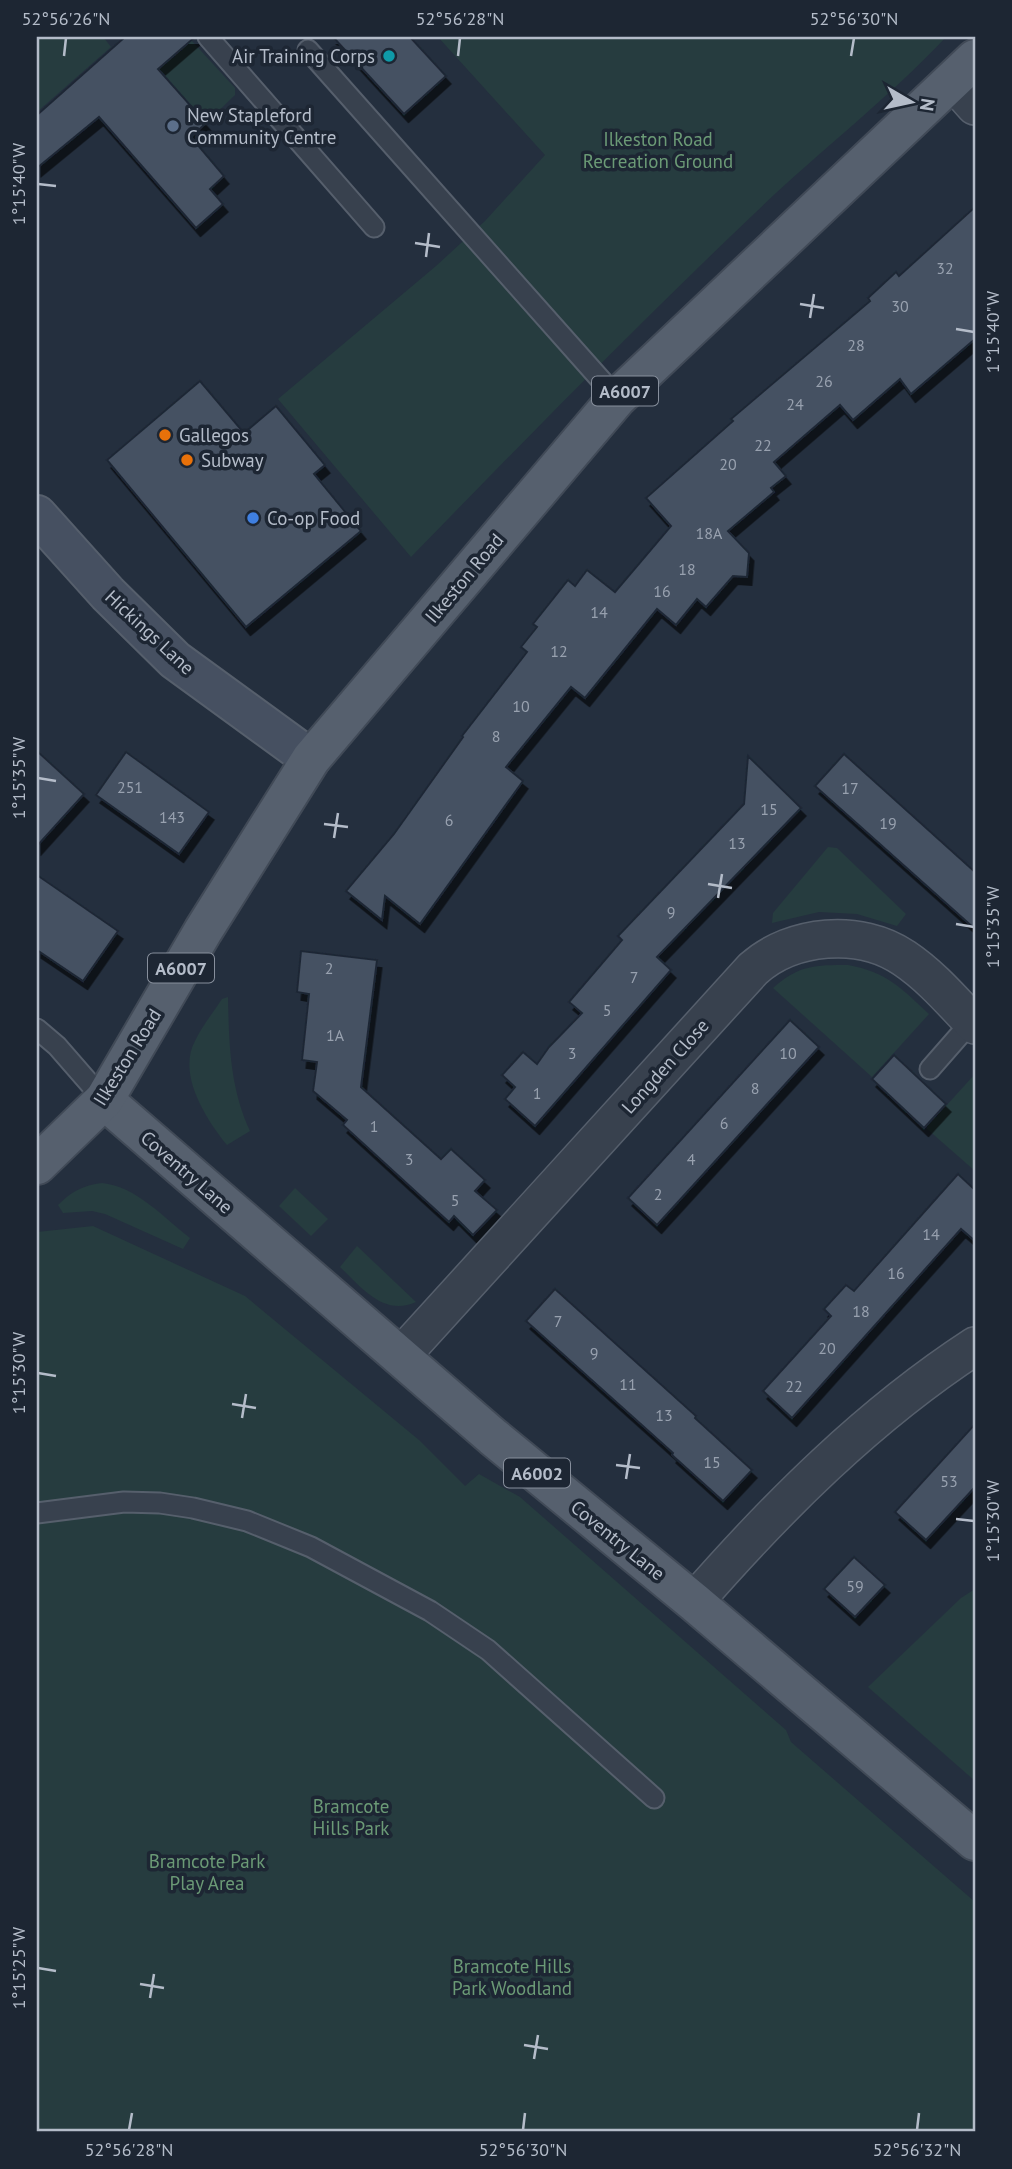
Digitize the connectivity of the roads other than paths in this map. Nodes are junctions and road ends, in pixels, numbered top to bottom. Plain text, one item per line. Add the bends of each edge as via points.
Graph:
1 (208, 37) edge
2 (308, 50) dead end
3 (968, 82) edge
4 (374, 227) dead end
5 (617, 398) junction
6 (37, 515) edge
7 (311, 759) junction
8 (973, 1023) edge
9 (37, 1028) edge
10 (930, 1069) dead end
11 (104, 1100) junction
12 (37, 1165) edge
13 (975, 1346) edge
14 (401, 1356) junction
15 (37, 1513) edge
16 (694, 1602) junction
17 (654, 1798) dead end
18 (975, 1841) edge

1 - 4 lane
2 - 5 lane
3 - 5 main road, Ilkeston Road / A6007
5 - 7 main road, Ilkeston Road / A6007
6 - 7 main road, Hickings Lane via 175,660
7 - 11 main road, Ilkeston Road / A6007 via 203,930
8 - 10 lane
8 - 14 street, Longden Close via 902,956 864,942 840,939 796,944 763,960
9 - 11 lane
11 - 12 main road, Ilkeston Road / A6007
11 - 14 main road, Coventry Lane / A6002
13 - 16 street via 897,1401 846,1446
14 - 16 main road, Coventry Lane / A6002
15 - 17 lane via 124,1502 160,1503 247,1521 311,1547 430,1611 488,1650
16 - 18 main road, Coventry Lane / A6002

